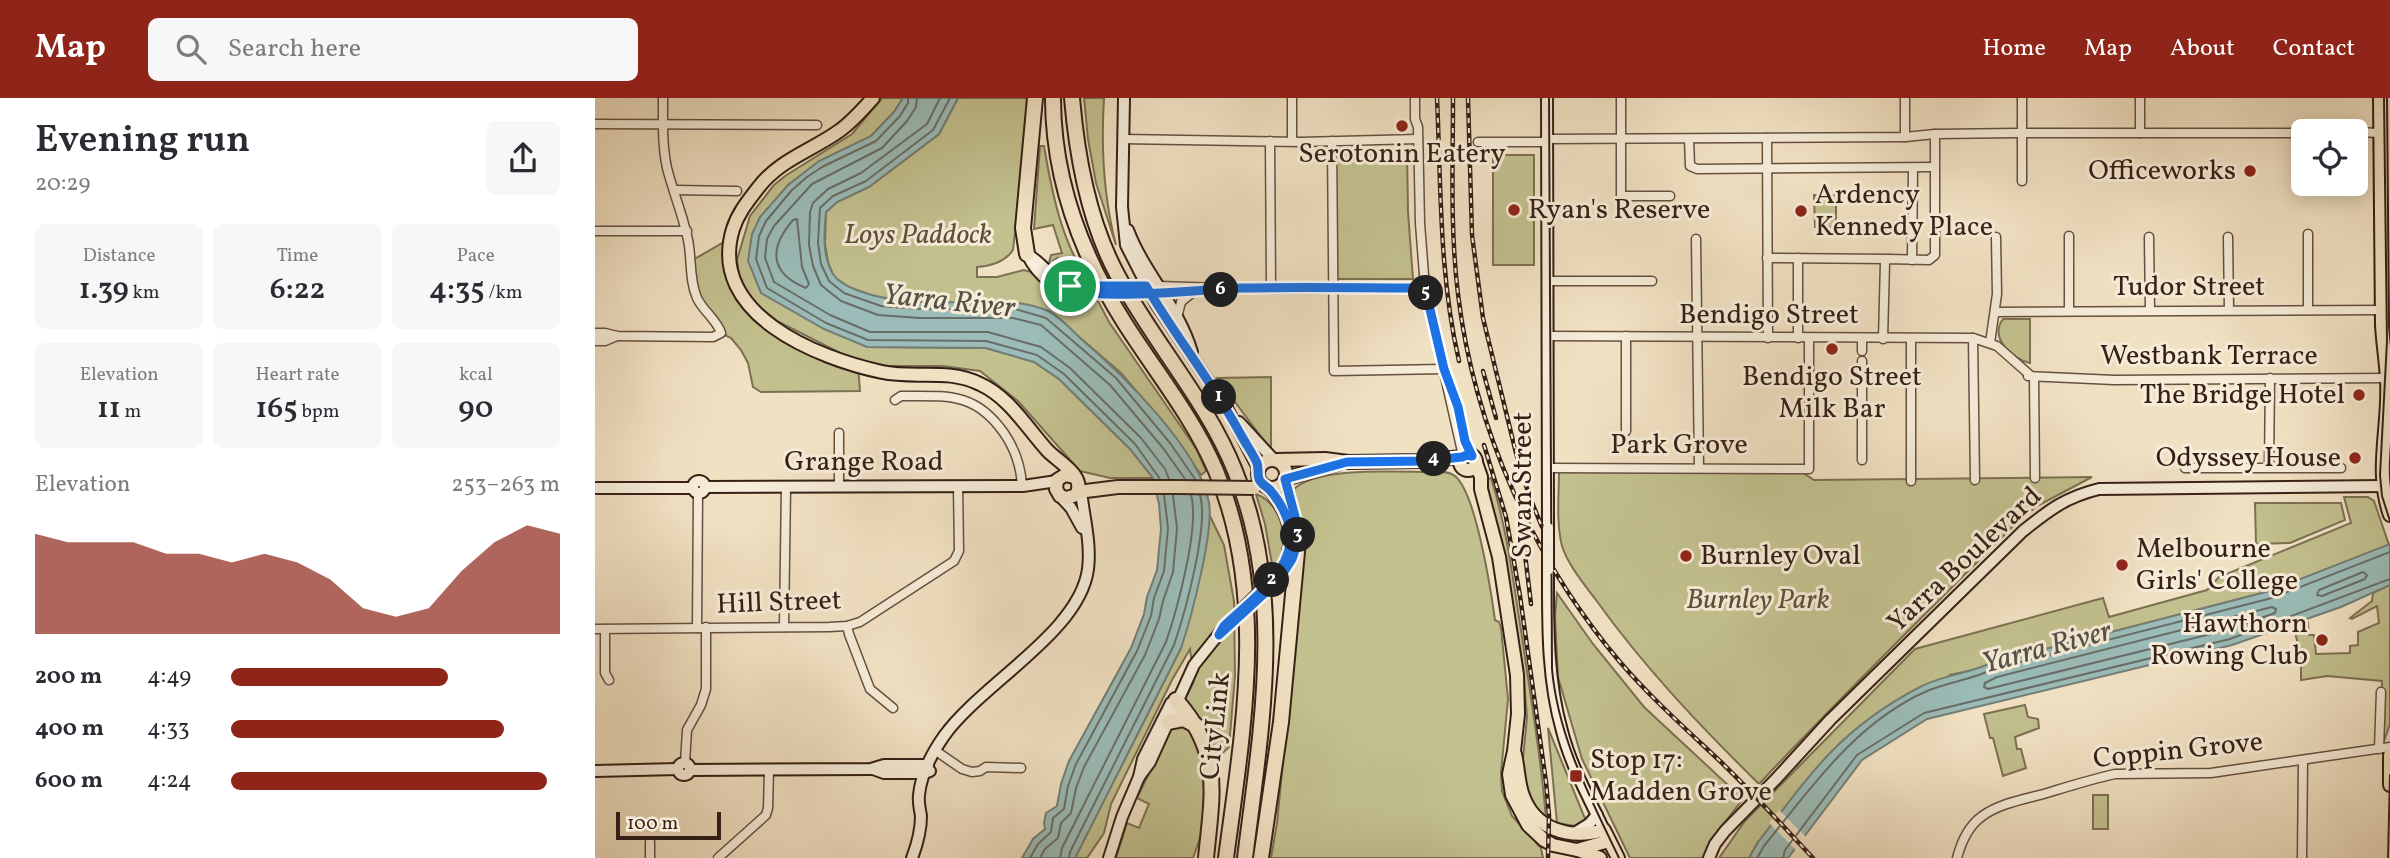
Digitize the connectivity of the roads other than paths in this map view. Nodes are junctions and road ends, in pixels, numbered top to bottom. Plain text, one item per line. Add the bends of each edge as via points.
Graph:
1 (663, 98) edge
2 (873, 98) edge
3 (1035, 98) edge
4 (1053, 98) edge
5 (1066, 98) edge
6 (1072, 98) edge
7 (1123, 98) edge
8 (1291, 98) edge
9 (1415, 98) edge
10 (1547, 98) edge
11 (1621, 98) edge
12 (1905, 98) edge
13 (2022, 98) edge
14 (2140, 98) edge
15 (2380, 98) edge
16 (595, 124) edge
17 (663, 124) junction
18 (817, 125) dead end
19 (2291, 132) edge
20 (2022, 133) junction
21 (2140, 133) junction
22 (2385, 133) edge
23 (1935, 134) junction
24 (1905, 137) junction
25 (1767, 138) junction
26 (1123, 139) junction
27 (1419, 139) junction
28 (1621, 139) junction
29 (1689, 139) junction
30 (1270, 141) junction
31 (1292, 141) junction
32 (1332, 141) junction
33 (1547, 141) junction
34 (1478, 142) dead end
35 (2385, 152) edge
36 (1934, 167) junction
37 (1913, 168) junction
38 (1767, 169) junction
39 (2385, 178) edge
40 (2022, 181) dead end
41 (674, 190) junction
42 (737, 191) dead end
43 (1670, 196) dead end
44 (1122, 207) junction
45 (2385, 226) edge
46 (595, 231) edge
47 (687, 231) junction
48 (2308, 234) dead end
49 (2069, 236) dead end
50 (1996, 237) dead end
51 (2149, 237) dead end
52 (2228, 237) dead end
53 (1696, 239) dead end
54 (1027, 254) joint
55 (1767, 258) junction
56 (1798, 258) junction
57 (1888, 259) junction
58 (1912, 260) junction
59 (1117, 274) junction
60 (1547, 281) junction
61 (1652, 281) dead end
62 (1239, 288) junction
63 (1271, 288) junction
64 (1332, 288) junction
65 (1425, 288) junction
66 (1162, 289) junction
67 (1143, 290) junction
68 (1193, 292) junction
69 (2069, 310) junction
70 (2150, 310) junction
71 (2229, 310) junction
72 (2308, 310) junction
73 (2386, 310) edge
74 (1995, 312) junction
75 (1177, 318) junction
76 (2386, 325) edge
77 (595, 332) edge
78 (617, 336) junction
79 (1547, 336) junction
80 (1626, 336) junction
81 (1697, 338) junction
82 (1767, 338) junction
83 (1798, 338) junction
84 (1809, 338) junction
85 (1862, 338) junction
86 (1973, 338) junction
87 (1883, 339) junction
88 (1911, 339) junction
89 (595, 341) edge
90 (1990, 343) junction
91 (1862, 351) dead end
92 (1193, 357) junction
93 (1862, 361) dead end
94 (1444, 369) junction
95 (2389, 374) edge
96 (2032, 377) junction
97 (2270, 378) junction
98 (895, 400) dead end
99 (1228, 410) junction
100 (1626, 430) dead end
101 (839, 433) dead end
102 (1050, 454) junction
103 (1275, 460) junction
104 (1862, 460) dead end
105 (1467, 461) junction
106 (1347, 462) junction
107 (2269, 467) junction
108 (1548, 468) junction
109 (1699, 468) junction
110 (2185, 468) dead end
111 (2341, 468) dead end
112 (1075, 477) junction
113 (2035, 478) dead end
114 (1057, 480) junction
115 (1259, 480) junction
116 (1285, 480) junction
117 (1975, 480) dead end
118 (1911, 481) dead end
119 (786, 486) junction
120 (839, 486) junction
121 (958, 486) junction
122 (1023, 486) junction
123 (2382, 486) junction
124 (1125, 487) junction
125 (595, 488) edge
126 (699, 489) junction
127 (1078, 492) junction
128 (1059, 495) junction
129 (1083, 507) junction
130 (2389, 512) edge
131 (1087, 540) junction
132 (1298, 541) junction
133 (1278, 577) junction
134 (847, 626) junction
135 (706, 627) junction
136 (784, 627) junction
137 (697, 628) junction
138 (595, 629) edge
139 (605, 629) junction
140 (609, 680) dead end
141 (2381, 692) dead end
142 (1176, 700) junction
143 (893, 708) dead end
144 (1169, 722) junction
145 (1198, 727) junction
146 (2390, 747) edge
147 (1514, 751) junction
148 (2384, 752) edge
149 (938, 753) junction
150 (2303, 760) junction
151 (684, 767) junction
152 (1021, 768) dead end
153 (769, 769) junction
154 (928, 769) junction
155 (595, 771) edge
156 (1139, 777) junction
157 (2390, 785) edge
158 (1597, 815) junction
159 (1573, 834) junction
160 (1607, 836) junction
161 (650, 842) dead end
162 (1577, 850) junction
163 (650, 858) edge
164 (718, 858) edge
165 (912, 858) edge
166 (1108, 858) edge
167 (1206, 858) edge
168 (1226, 858) edge
169 (1245, 858) edge
170 (1261, 858) edge
171 (1600, 858) edge
172 (1618, 858) edge
173 (1709, 858) edge
174 (1957, 858) edge
175 (2302, 858) edge

1 - 17 street
2 - 102 main road via 842,129 772,171 739,214 729,248 739,293 768,323 836,359 885,373 957,375 982,384 1013,409
3 - 54 highway via 1023,229
4 - 168 highway, CityLink via 1061,176 1083,246 1125,323 1200,439 1235,532 1246,595 1246,705
5 - 59 highway via 1080,194 1094,235
6 - 59 highway, CityLink via 1083,176
7 - 26 main road
8 - 31 street
9 - 27 street
10 - 33 main road, Swan Street
11 - 28 street
12 - 24 street
13 - 20 street
14 - 21 street
15 - 22 main road
16 - 17 street
17 - 18 street
17 - 41 street
19 - 21 street
20 - 21 street
20 - 23 street
20 - 40 street
22 - 35 main road
23 - 24 street
23 - 36 street
24 - 25 street
25 - 29 street
25 - 38 street
26 - 30 street
26 - 44 main road
27 - 32 street
27 - 65 street
28 - 29 street
28 - 33 street
28 - 43 street via 1621,196
29 - 38 street via 1693,169
30 - 31 street
30 - 63 street
31 - 32 street
32 - 64 street
33 - 34 street
33 - 60 main road, Swan Street
35 - 39 main road
36 - 37 street
36 - 58 street via 1935,255
37 - 38 street
37 - 58 street
38 - 55 street
39 - 45 main road
41 - 42 street
41 - 47 street
44 - 66 main road via 1131,238
44 - 67 main road via 1126,245
45 - 73 main road
46 - 47 street
47 - 78 street via 695,293 721,333 713,337
48 - 72 street
49 - 69 street
50 - 74 street
51 - 70 street
52 - 71 street
53 - 81 street
54 - 67 main road via 1047,275 1080,290
55 - 56 street
55 - 82 street
56 - 57 street
56 - 83 street
57 - 58 street
57 - 87 street via 1883,265
59 - 169 highway, CityLink via 1219,435 1251,516 1262,583 1266,656
60 - 61 street
60 - 79 main road, Swan Street
62 - 63 street
62 - 66 street
62 - 68 street
63 - 64 street
64 - 65 street
64 - 94 street via 1334,371
65 - 94 street
66 - 67 main road
66 - 68 street
66 - 75 main road
67 - 92 main road
68 - 75 street via 1181,302
69 - 70 street, Tudor Street
69 - 74 street, Tudor Street
70 - 71 street, Tudor Street
71 - 72 street, Tudor Street
72 - 73 street, Tudor Street
73 - 76 main road
74 - 90 street
75 - 92 main road
76 - 95 main road via 2384,361
77 - 78 street
78 - 89 street
79 - 80 street, Bendigo Street
79 - 108 main road, Swan Street
80 - 81 street, Bendigo Street
80 - 100 street
81 - 82 street, Bendigo Street
81 - 109 street
82 - 83 street, Bendigo Street
83 - 84 street, Bendigo Street
84 - 85 street, Bendigo Street
84 - 109 street, Park Grove via 1809,469
85 - 87 street, Bendigo Street
85 - 91 street
86 - 88 street, Bendigo Street
86 - 90 street, Bendigo Street
86 - 117 street
87 - 88 street, Bendigo Street
88 - 118 street
90 - 96 street
92 - 99 main road
93 - 104 street
94 - 105 street via 1458,407
95 - 97 street, Westbank Terrace
95 - 123 main road
96 - 97 street, Westbank Terrace
96 - 113 street
97 - 107 street
98 - 122 street via 901,396 945,396 981,406 1008,438
99 - 103 main road
99 - 115 main road
101 - 120 street
102 - 112 main road
102 - 114 main road
103 - 106 main road
103 - 115 main road via 1265,462
103 - 116 main road via 1285,468
105 - 106 main road
105 - 147 main road via 1481,477 1499,557 1515,657
106 - 116 main road
107 - 110 street
107 - 111 street
108 - 109 street, Park Grove
108 - 158 main road, Swan Street, bridge via 1549,653 1554,699 1570,755
112 - 114 main road via 1065,475
112 - 124 main road
112 - 127 main road
114 - 122 main road, Grange Road
114 - 128 main road
115 - 116 main road via 1276,488
115 - 124 main road, bridge via 1233,486
115 - 133 main road via 1284,511 1290,532 1288,555
116 - 132 main road
119 - 120 main road, Grange Road
119 - 126 main road, Grange Road
119 - 136 street
120 - 121 main road, Grange Road
121 - 122 main road, Grange Road
121 - 134 street, Hill Street via 959,551 954,562
122 - 128 main road, Grange Road
123 - 130 main road
123 - 173 main road, Yarra Boulevard via 2099,489 2057,504 2023,531 1829,720 1725,831
124 - 127 main road
124 - 129 main road via 1094,495
125 - 126 main road, Grange Road
126 - 137 street
127 - 128 main road via 1069,498
127 - 129 main road
128 - 131 main road
129 - 131 main road
131 - 149 main road via 1086,580 1073,609 973,704
132 - 133 main road via 1291,563
132 - 170 highway via 1281,722
133 - 142 main road, bridge via 1201,654
134 - 136 street, Hill Street
134 - 143 street via 870,689
135 - 136 street, Hill Street
135 - 137 street, Hill Street
135 - 151 street via 706,689 687,730
137 - 139 street, Hill Street
138 - 139 street, Hill Street
139 - 140 street
141 - 148 street
142 - 144 main road
142 - 145 highway
142 - 156 main road via 1170,703 1147,748
144 - 145 highway via 1184,719
144 - 156 main road
145 - 167 highway via 1212,789
146 - 148 street, Coppin Grove
147 - 159 main road via 1528,807 1549,827
147 - 162 main road via 1509,784 1522,817 1544,840
148 - 150 street, Coppin Grove
148 - 157 main road
149 - 152 street via 972,772 986,766
149 - 154 main road
150 - 174 street, Coppin Grove via 2211,773 2100,777 2009,803 1980,817
150 - 175 street
151 - 153 main road
151 - 155 main road
153 - 154 main road via 870,769 884,773
153 - 164 street via 766,815
154 - 165 main road
156 - 166 main road
158 - 159 main road
158 - 160 main road, Swan Street
159 - 160 main road
160 - 162 main road
160 - 172 main road, Swan Street
161 - 163 street
162 - 171 main road

